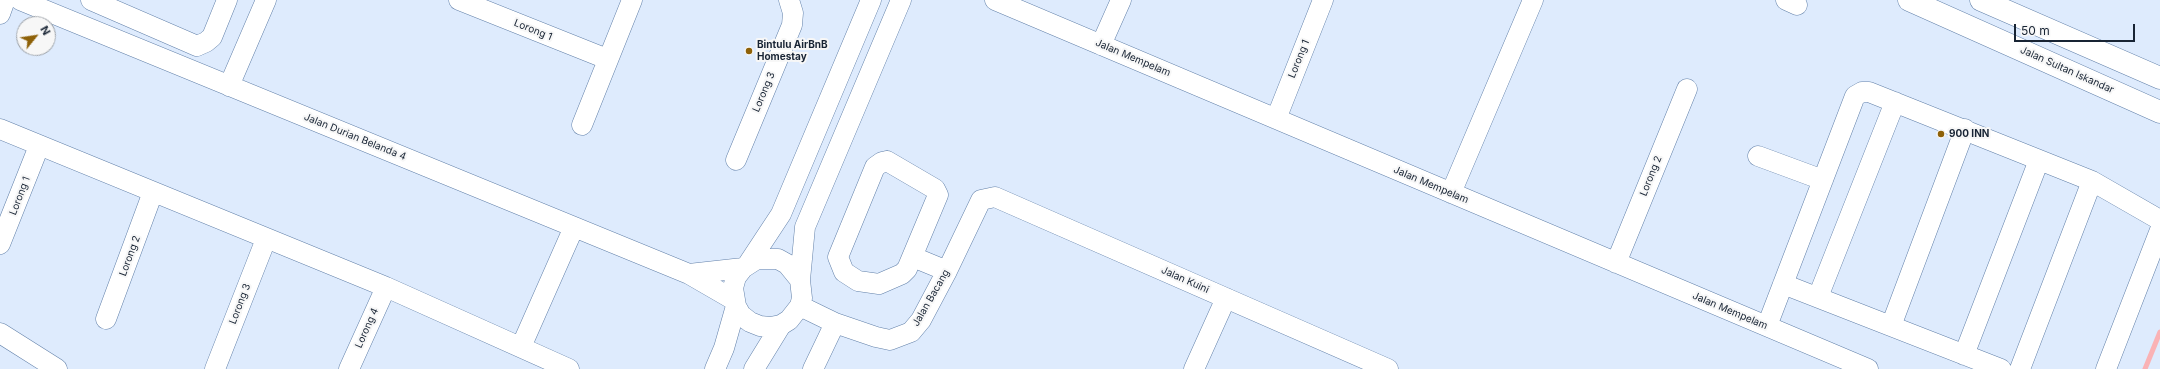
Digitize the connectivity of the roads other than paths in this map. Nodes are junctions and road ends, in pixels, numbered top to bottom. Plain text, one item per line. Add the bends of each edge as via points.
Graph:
1 (5, 0) edge
2 (20, 0) edge
3 (91, 0) edge
4 (227, 0) edge
5 (266, 0) edge
6 (459, 0) edge
7 (632, 0) edge
8 (789, 0) edge
9 (871, 0) edge
10 (901, 0) edge
11 (995, 0) edge
12 (1121, 0) edge
13 (1323, 0) edge
14 (1533, 0) edge
15 (1908, 0) edge
16 (1981, 0) edge
17 (130, 7) edge
18 (0, 14) edge
19 (117, 40) junction
20 (1101, 45) junction
21 (607, 59) junction
22 (2160, 78) edge
23 (229, 86) junction
24 (1687, 89) dead end
25 (1895, 102) junction
26 (2160, 112) edge
27 (1276, 119) junction
28 (582, 125) dead end
29 (0, 129) edge
30 (1965, 129) junction
31 (39, 146) junction
32 (1758, 156) dead end
33 (736, 160) dead end
34 (2039, 160) junction
35 (1823, 180) junction
36 (2092, 181) junction
37 (153, 192) junction
38 (1451, 193) junction
39 (981, 200) joint
40 (2160, 220) edge
41 (574, 227) junction
42 (2160, 230) edge
43 (266, 239) junction
44 (0, 244) edge
45 (913, 257) junction
46 (1616, 263) junction
47 (746, 266) junction
48 (947, 271) junction
49 (689, 274) junction
50 (800, 280) junction
51 (1783, 284) junction
52 (386, 287) junction
53 (1226, 298) junction
54 (1818, 298) junction
55 (735, 303) junction
56 (800, 306) junction
57 (106, 319) dead end
58 (835, 323) junction
59 (781, 325) junction
60 (1767, 326) junction
61 (1891, 326) junction
62 (0, 333) edge
63 (521, 347) junction
64 (1964, 355) junction
65 (815, 368) edge
66 (57, 369) edge
67 (215, 369) edge
68 (349, 369) edge
69 (569, 369) edge
70 (715, 369) edge
71 (754, 369) edge
72 (1194, 369) edge
73 (1388, 369) edge
74 (1868, 369) edge
75 (2001, 369) edge
76 (2020, 369) edge
77 (2106, 369) edge

1 - 18 street
2 - 19 street, Jalan Durian Belanda 4
3 - 17 street
4 - 17 street via 212,37 197,46
5 - 23 street
6 - 21 street, Lorong 1
7 - 21 street
8 - 33 street, Lorong 3 via 793,13 792,25
9 - 47 street via 782,214
10 - 50 street via 805,226
11 - 20 street, Jalan Mempelam
12 - 20 street
13 - 27 street, Lorong 1
14 - 38 street
15 - 26 main road, Jalan Sultan Iskandar
16 - 22 main road
17 - 19 street
19 - 23 street, Jalan Durian Belanda 4
20 - 27 street, Jalan Mempelam
21 - 28 street
23 - 41 street, Jalan Durian Belanda 4
24 - 46 street, Lorong 2
25 - 30 street
25 - 35 street via 1869,92 1855,96
25 - 54 street
27 - 38 street, Jalan Mempelam
29 - 31 street
30 - 34 street
30 - 61 street
31 - 37 street
31 - 44 street, Lorong 1
32 - 35 street
34 - 36 street
34 - 64 street
35 - 51 street
36 - 40 street
36 - 76 street
37 - 43 street
37 - 57 street, Lorong 2
38 - 46 street, Jalan Mempelam
39 - 48 street, Jalan Bacang
39 - 53 street, Jalan Kuini via 995,197
41 - 49 street, Jalan Durian Belanda 4
41 - 63 street
42 - 77 street
43 - 52 street
43 - 67 street, Lorong 3
45 - 45 street via 902,274 879,284 858,282 844,272 838,257 875,168 882,162 887,161 935,189 938,195
45 - 48 street
46 - 60 street, Jalan Mempelam
47 - 49 street
47 - 50 street via 757,259 778,260 787,264
47 - 55 street via 736,277 733,288
48 - 58 street, Jalan Bacang via 921,320 911,332 890,340
49 - 55 street, Jalan Durian Belanda 4
50 - 56 street
51 - 54 street
51 - 60 street
52 - 63 street
52 - 68 street, Lorong 4
53 - 72 street
53 - 73 street, Jalan Kuini
54 - 61 street
55 - 59 street via 741,315 750,322 765,327
55 - 70 street via 724,348
56 - 58 street, Jalan Bacang
56 - 59 street via 789,320
58 - 65 street
59 - 71 street
60 - 74 street, Jalan Mempelam
61 - 64 street
62 - 66 street
63 - 69 street
64 - 75 street

